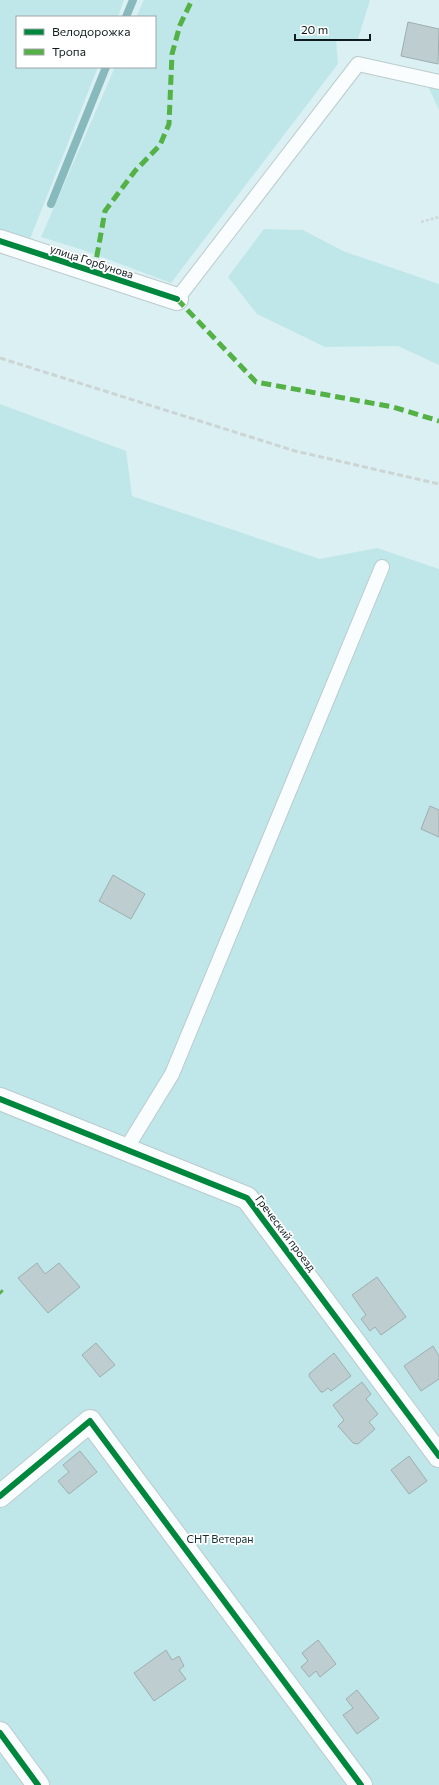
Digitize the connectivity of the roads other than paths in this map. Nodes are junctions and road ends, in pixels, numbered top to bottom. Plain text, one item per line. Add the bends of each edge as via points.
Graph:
1 (439, 82) edge
2 (0, 241) edge
3 (177, 299) joint
4 (382, 566) dead end
5 (0, 1099) edge
6 (126, 1149) junction
7 (439, 1456) edge
8 (0, 1496) edge
9 (0, 1733) edge
10 (38, 1785) edge
11 (361, 1785) edge

1 - 3 lane via 358,64
2 - 3 street, улица Горбунова
4 - 6 lane via 172,1074
5 - 6 street, Греческий проезд
6 - 7 street, Греческий проезд via 247,1198
8 - 11 street via 90,1421
9 - 10 street

